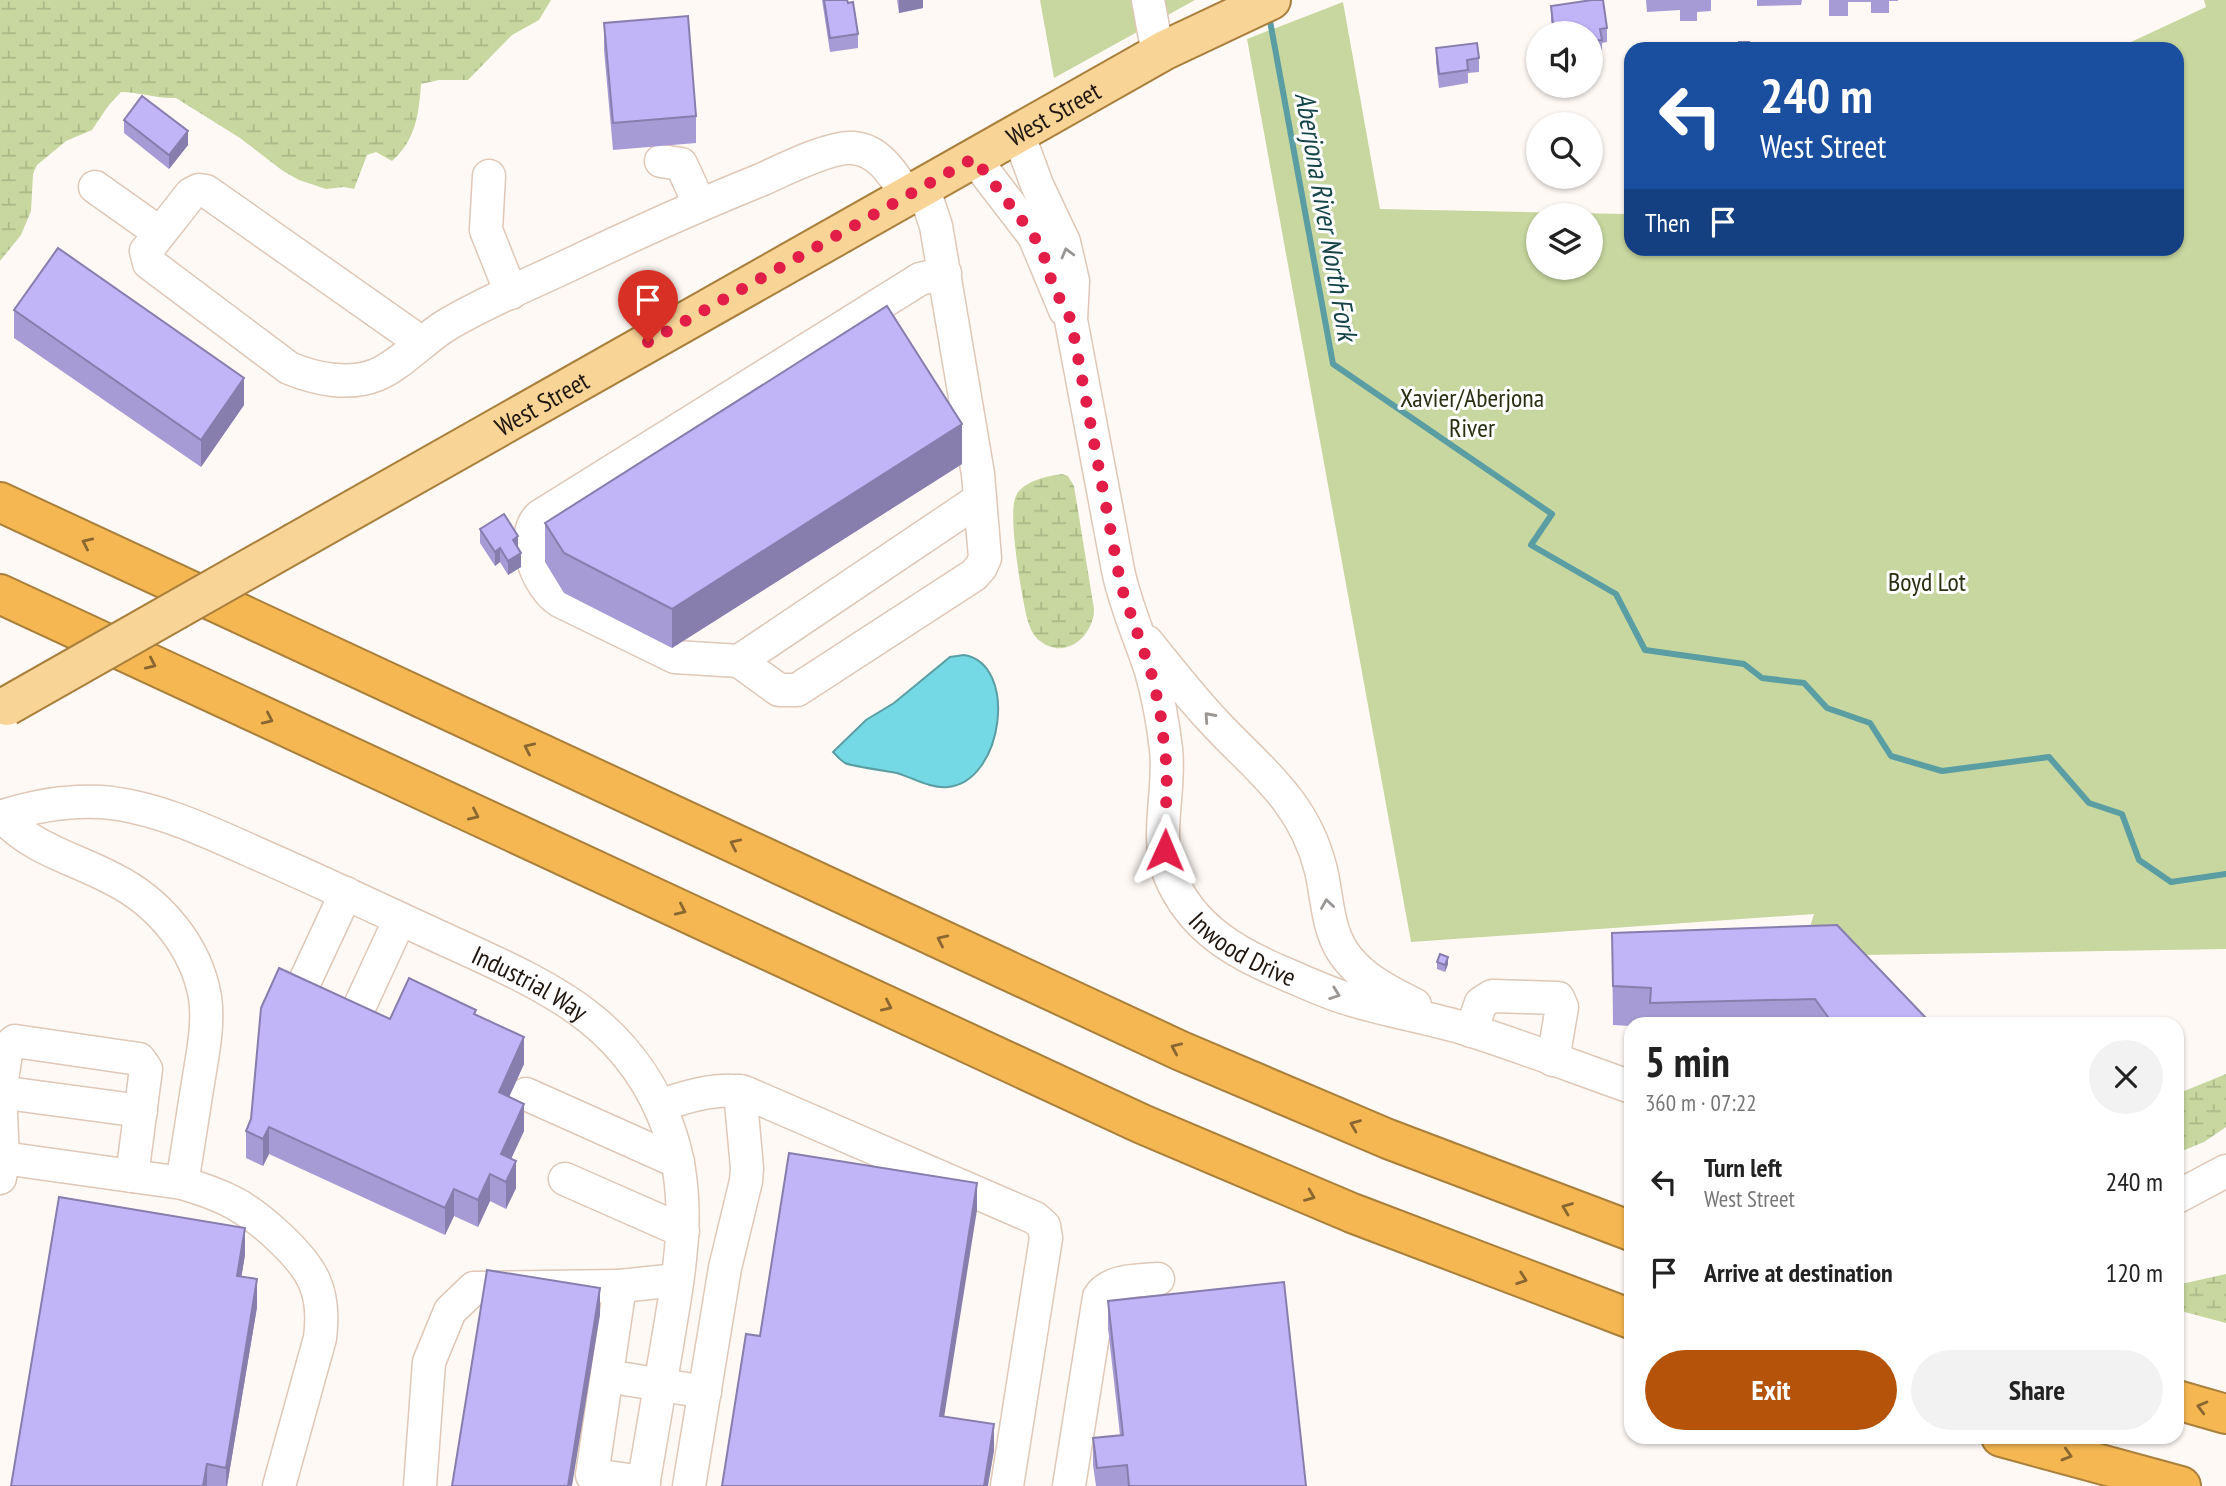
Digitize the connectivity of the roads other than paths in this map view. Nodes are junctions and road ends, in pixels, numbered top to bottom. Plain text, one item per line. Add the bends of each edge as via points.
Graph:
1 (1148, 0) edge
2 (1271, 0) edge
3 (1158, 54) junction
4 (1018, 133) junction
5 (974, 158) junction
6 (661, 161) dead end
7 (489, 176) dead end
8 (95, 187) dead end
9 (915, 191) junction
10 (700, 205) junction
11 (160, 233) junction
12 (945, 273) junction
13 (511, 293) junction
14 (1071, 320) junction
15 (422, 343) junction
16 (980, 499) junction
17 (0, 502) edge
18 (0, 594) edge
19 (0, 607) edge
20 (67, 625) junction
21 (1137, 630) junction
22 (739, 662) junction
23 (4, 708) edge
24 (1, 816) edge
25 (346, 893) junction
26 (400, 919) junction
27 (305, 981) edge
28 (357, 1012) edge
29 (1465, 1029) junction
30 (1553, 1060) junction
31 (1624, 1085) edge
32 (740, 1091) junction
33 (0, 1092) edge
34 (526, 1094) dead end
35 (660, 1106) junction
36 (141, 1111) junction
37 (678, 1162) junction
38 (1, 1168) edge
39 (2226, 1171) edge
40 (132, 1176) junction
41 (565, 1179) dead end
42 (182, 1183) junction
43 (2184, 1193) edge
44 (1624, 1228) edge
45 (683, 1231) junction
46 (1158, 1279) dead end
47 (677, 1280) junction
48 (620, 1286) junction
49 (1624, 1315) edge
50 (607, 1376) junction
51 (660, 1385) junction
52 (705, 1392) junction
53 (2184, 1402) edge
54 (2226, 1414) edge
55 (2027, 1444) edge
56 (644, 1484) edge
57 (279, 1486) edge
58 (420, 1486) edge
59 (689, 1486) edge
60 (1007, 1486) edge
61 (1069, 1486) edge
62 (2181, 1486) edge

1 - 3 street
2 - 3 main road, West Street
3 - 4 main road, West Street
4 - 5 main road, West Street
14 -> 4 street, Inwood Drive via 1073,281 1067,252
5 - 9 main road, West Street
5 - 14 street, Inwood Drive via 1034,236
6 - 10 street via 681,164
7 - 13 street via 486,230
8 - 11 street
9 - 10 street via 880,159 846,148
9 - 12 street via 936,226
9 - 23 main road, West Street, bridge
10 - 13 street
11 - 15 street via 191,194 206,191
11 - 15 street via 147,249 149,263 289,368 314,377 362,379 379,374
12 - 16 street
12 - 22 street via 920,279 534,523 531,560 555,598 673,656
13 - 15 street via 444,326
14 - 21 street, Inwood Drive via 1118,570
16 - 22 street
16 - 22 street via 985,558 974,575 797,690 779,690
44 -> 17 highway via 1388,1139 1204,1061
18 - 20 highway
19 - 20 highway
20 -> 49 highway via 1142,1124 1352,1213
29 -> 21 street, Inwood Drive via 1376,983 1348,960 1329,921 1313,845 1290,803 1202,709
21 -> 29 street, Inwood Drive via 1151,672 1166,750 1166,860 1178,894 1196,919 1217,939 1250,958 1333,994
24 - 25 street, Industrial Way via 68,802 135,808 227,840
24 - 42 street via 32,842 138,894 170,924 197,968 206,1025
25 - 26 street, Industrial Way
25 - 27 street
26 - 28 street
26 - 35 street, Industrial Way via 510,971 589,1017 626,1053
29 - 30 street, Inwood Drive
29 - 30 street via 1481,1003 1492,996 1558,998 1562,1007
30 - 31 street, Inwood Drive
32 - 35 street via 680,1098
32 - 52 street via 746,1181 725,1268
32 - 60 street via 1042,1223 1046,1238
33 - 36 street
33 - 36 street via 8,1048 15,1041 139,1059 146,1069
33 - 38 street
34 - 37 street
35 - 37 street, Industrial Way
36 - 40 street
37 - 45 street, Industrial Way
38 - 40 street
39 - 43 street
40 - 42 street
41 - 45 street
42 - 57 street via 255,1214 300,1257 316,1284 322,1310 320,1338
45 - 47 street, Industrial Way
46 - 61 street via 1112,1285 1099,1297
47 - 48 street
47 - 51 street, Industrial Way
48 - 50 street
48 - 58 street via 474,1288 450,1311 429,1362
50 - 51 street
50 - 56 street via 592,1475
51 - 52 street
51 - 56 street, Industrial Way
52 - 59 street
54 -> 53 highway
55 -> 62 highway

